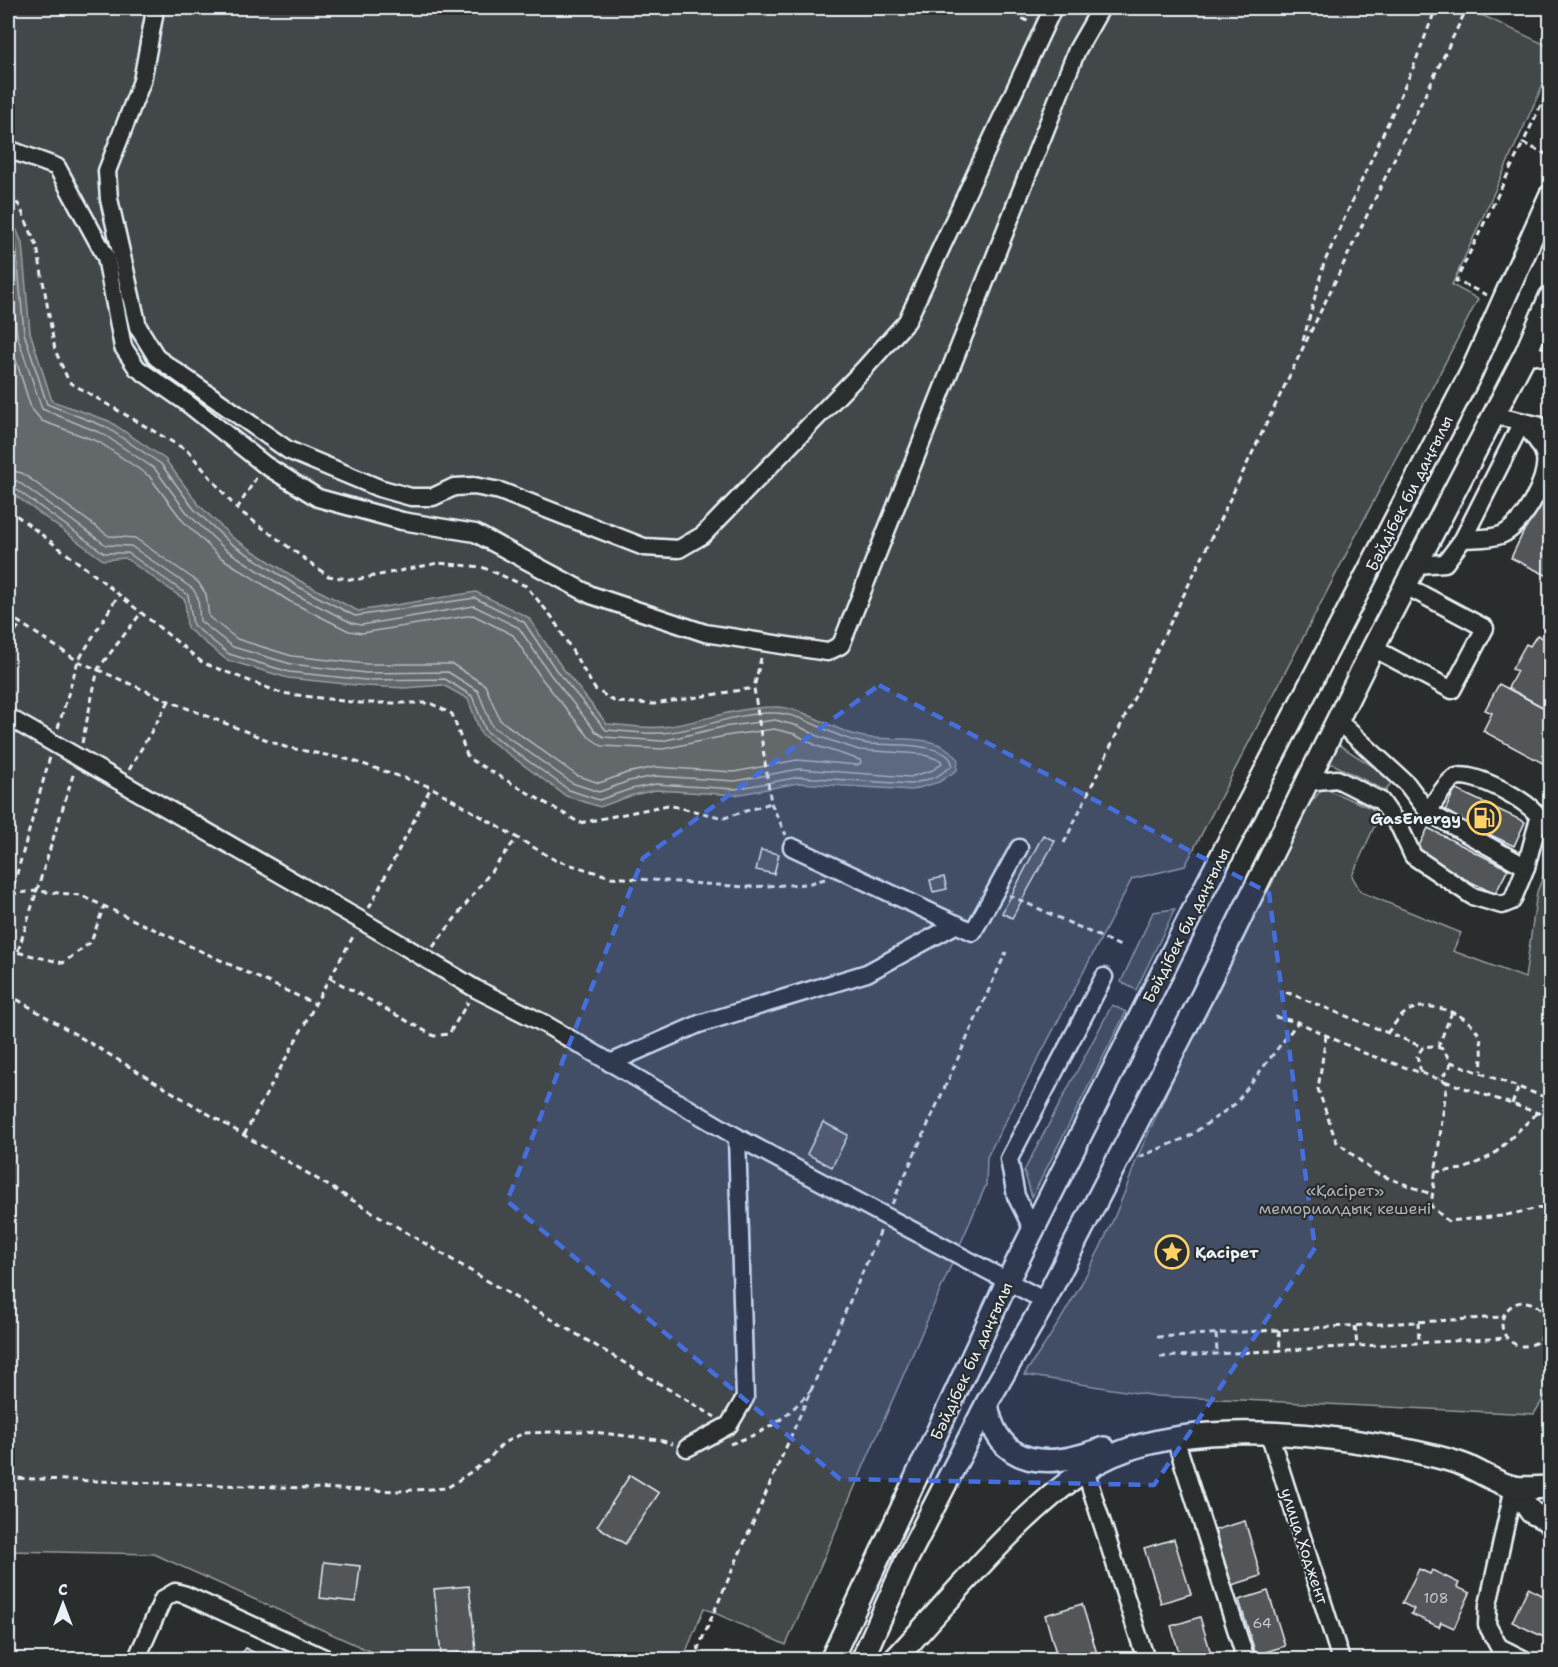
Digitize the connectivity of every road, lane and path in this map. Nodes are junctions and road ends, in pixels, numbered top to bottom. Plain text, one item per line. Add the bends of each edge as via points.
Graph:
1 (152, 8) edge
2 (1053, 8) edge
3 (1101, 8) edge
4 (1436, 8) edge
5 (1467, 8) edge
6 (1551, 86) edge
7 (1523, 143) junction
8 (8, 149) edge
9 (1551, 156) edge
10 (1551, 196) edge
11 (1551, 297) edge
12 (1503, 302) junction
13 (1301, 349) junction
14 (1526, 353) junction
15 (1551, 359) edge
16 (1493, 416) junction
17 (1522, 422) junction
18 (1551, 428) edge
19 (8, 509) edge
20 (1463, 538) junction
21 (1416, 565) junction
22 (1406, 586) junction
23 (142, 613) junction
24 (8, 615) edge
25 (21, 624) junction
26 (8, 639) edge
27 (764, 644) junction
28 (1373, 648) junction
29 (98, 669) junction
30 (169, 701) junction
31 (8, 717) edge
32 (1338, 721) junction
33 (78, 758) junction
34 (1306, 782) junction
35 (122, 783) junction
36 (431, 787) junction
37 (771, 803) junction
38 (1428, 812) junction
39 (516, 839) junction
40 (1064, 843) dead end
41 (792, 847) joint
42 (1019, 848) dead end
43 (1526, 867) junction
44 (847, 873) junction
45 (37, 891) junction
46 (11, 894) dead end
47 (1025, 902) dead end
48 (104, 906) junction
49 (362, 921) junction
50 (957, 924) junction
51 (1120, 946) dead end
52 (8, 950) edge
53 (18, 951) junction
54 (1006, 952) dead end
55 (424, 958) junction
56 (1104, 977) dead end
57 (330, 978) junction
58 (476, 989) junction
59 (1286, 992) dead end
60 (8, 994) edge
61 (315, 1004) junction
62 (1452, 1012) junction
63 (1275, 1017) dead end
64 (1298, 1022) junction
65 (1388, 1033) junction
66 (1326, 1036) junction
67 (1423, 1047) junction
68 (1438, 1047) junction
69 (1451, 1062) junction
70 (610, 1063) junction
71 (1480, 1071) junction
72 (1422, 1073) junction
73 (1439, 1079) junction
74 (1447, 1082) junction
75 (1519, 1086) junction
76 (1551, 1099) edge
77 (1512, 1104) junction
78 (1538, 1112) junction
79 (1551, 1117) edge
80 (244, 1136) junction
81 (737, 1137) junction
82 (1137, 1158) dead end
83 (1435, 1172) junction
84 (1432, 1195) junction
85 (1551, 1210) edge
86 (887, 1216) junction
87 (1033, 1230) junction
88 (1008, 1280) junction
89 (1045, 1301) junction
90 (1551, 1306) edge
91 (1544, 1313) junction
92 (1503, 1317) junction
93 (1418, 1322) junction
94 (1355, 1326) junction
95 (1279, 1330) junction
96 (1216, 1334) junction
97 (1157, 1337) dead end
98 (1507, 1338) junction
99 (1419, 1343) junction
100 (1357, 1346) junction
101 (1280, 1350) junction
102 (1217, 1354) junction
103 (1160, 1357) dead end
104 (811, 1390) junction
105 (987, 1403) junction
106 (729, 1425) junction
107 (1269, 1433) junction
108 (1175, 1438) junction
109 (724, 1446) dead end
110 (687, 1448) joint
111 (1462, 1464) junction
112 (1085, 1470) junction
113 (8, 1478) edge
114 (1514, 1487) junction
115 (1551, 1487) edge
116 (1551, 1522) edge
117 (959, 1591) junction
118 (873, 1636) junction
119 (1502, 1653) edge
120 (136, 1659) edge
121 (328, 1659) edge
122 (693, 1659) edge
123 (831, 1659) edge
124 (862, 1659) edge
125 (894, 1659) edge
126 (1146, 1659) edge
127 (1246, 1659) edge
128 (1341, 1659) edge
129 (1525, 1659) edge

1 - 2 street via 154,16 142,81 107,171 109,200 138,327 157,358 288,450 380,488 411,497 433,497 453,487 501,491 644,547 680,549 703,535 907,321
3 - 27 street via 1077,50 841,645 827,652
4 - 13 path via 1413,68 1324,263
5 - 13 path
6 - 7 path
7 - 9 path
7 - 12 path via 1456,282
8 - 27 street via 57,167 106,257 123,347 137,368 187,402 265,465 318,498 402,521 475,533 591,596 705,633
10 - 12 main road, Бәйдібек би даңғылы
11 - 14 main road, Бәйдібек би даңғылы
12 - 87 main road, Бәйдібек би даңғылы via 1472,373 1197,903
13 - 40 path
14 - 15 street
14 - 16 main road, Бәйдібек би даңғылы
16 - 17 street
16 - 21 main road, Бәйдібек би даңғылы
17 - 18 street
17 - 20 street
17 - 20 street via 1545,459 1544,476 1532,504 1501,535
19 - 23 path
20 - 21 street via 1445,563
21 - 22 main road, Бәйдібек би даңғылы
22 - 28 main road, Бәйдібек би даңғылы
22 - 28 street via 1485,628 1452,690
23 - 29 path
23 - 37 path via 203,663 281,693 359,703 430,703 452,714 468,758 580,823 668,805 724,818
24 - 25 path
25 - 26 path
25 - 29 path via 78,661
27 - 37 path via 754,688
28 - 32 main road, Бәйдібек би даңғылы
29 - 30 path
29 - 33 path
30 - 35 path
30 - 36 path via 285,747 351,760
31 - 33 street
32 - 34 main road, Бәйдібек би даңғылы
32 - 38 street via 1407,784
33 - 35 street
33 - 45 path
34 - 43 street via 1337,779 1381,801 1413,856 1447,881 1490,904 1512,901
34 - 89 main road, Бәйдібек би даңғылы via 1202,996
35 - 49 street
36 - 39 path
36 - 49 path
37 - 41 path
38 - 43 street
38 - 43 street via 1455,778 1462,776 1471,776 1532,807 1539,818
39 - 44 path via 555,860 611,877 745,887 807,884
39 - 55 path
41 - 44 street
42 - 50 street via 973,932
44 - 50 street
45 - 46 path
45 - 48 path via 80,895
45 - 53 path
47 - 51 path
48 - 53 path via 91,942 63,963
48 - 61 path
49 - 55 street
49 - 57 path
50 - 70 street via 867,973 699,1024
52 - 53 path
54 - 86 path
55 - 58 street
56 - 87 street via 1009,1159 1016,1196
57 - 58 path via 434,1036 449,1034
57 - 61 path
58 - 70 street
59 - 65 path
60 - 80 path
61 - 80 path
62 - 65 path via 1427,1007 1410,1010
62 - 68 path
62 - 71 path via 1478,1033 1483,1053
63 - 64 path
64 - 66 path
64 - 82 path via 1235,1104 1188,1137
65 - 67 path
66 - 72 path
66 - 84 path via 1318,1089 1335,1141 1375,1173
67 - 68 path
67 - 72 path via 1417,1056
68 - 69 path via 1443,1048
69 - 71 path
69 - 73 path
70 - 81 street
71 - 75 path
72 - 73 path
73 - 74 path
74 - 77 path
74 - 83 path
75 - 76 path
75 - 77 path
77 - 78 path
78 - 79 path
78 - 83 path via 1493,1155 1464,1169
80 - 106 path
81 - 86 street
81 - 106 street via 745,1398
83 - 84 path
84 - 85 path via 1431,1206 1448,1221 1539,1208
86 - 88 street
86 - 104 path
87 - 88 main road, Бәйдібек би даңғылы
88 - 89 street
88 - 123 main road, Бәйдібек би даңғылы
89 - 105 main road, Бәйдібек би даңғылы
90 - 91 path
91 - 92 path via 1526,1302 1512,1305
91 - 98 path via 1544,1335 1534,1344 1519,1346
92 - 93 path
92 - 98 path
93 - 94 path
93 - 99 path
94 - 95 path
94 - 100 path
95 - 96 path
95 - 101 path
96 - 97 path
96 - 102 path
98 - 99 path
99 - 100 path
100 - 101 path
101 - 102 path
102 - 103 path
104 - 109 path via 785,1419
104 - 122 path
105 - 111 main road via 997,1437 1015,1453 1036,1462 1081,1457 1127,1439 1173,1428 1269,1423 1409,1437 1441,1447
105 - 118 main road, Бәйдібек би даңғылы via 906,1561
106 - 110 street
107 - 108 main road
107 - 111 main road via 1340,1438
107 - 128 street, улица Ходжент
108 - 112 main road via 1130,1449
108 - 127 street
110 - 113 path via 660,1440 586,1431 524,1433 503,1443 487,1461 447,1488 398,1491
111 - 114 main road
112 - 117 main road via 1044,1502
112 - 126 street
114 - 115 main road
114 - 116 main road via 1531,1512
114 - 119 street via 1488,1605 1487,1625
117 - 118 main road via 899,1645 884,1648
117 - 125 main road
118 - 124 main road, Бәйдібек би даңғылы
119 - 129 street
120 - 121 street via 163,1599 175,1592

